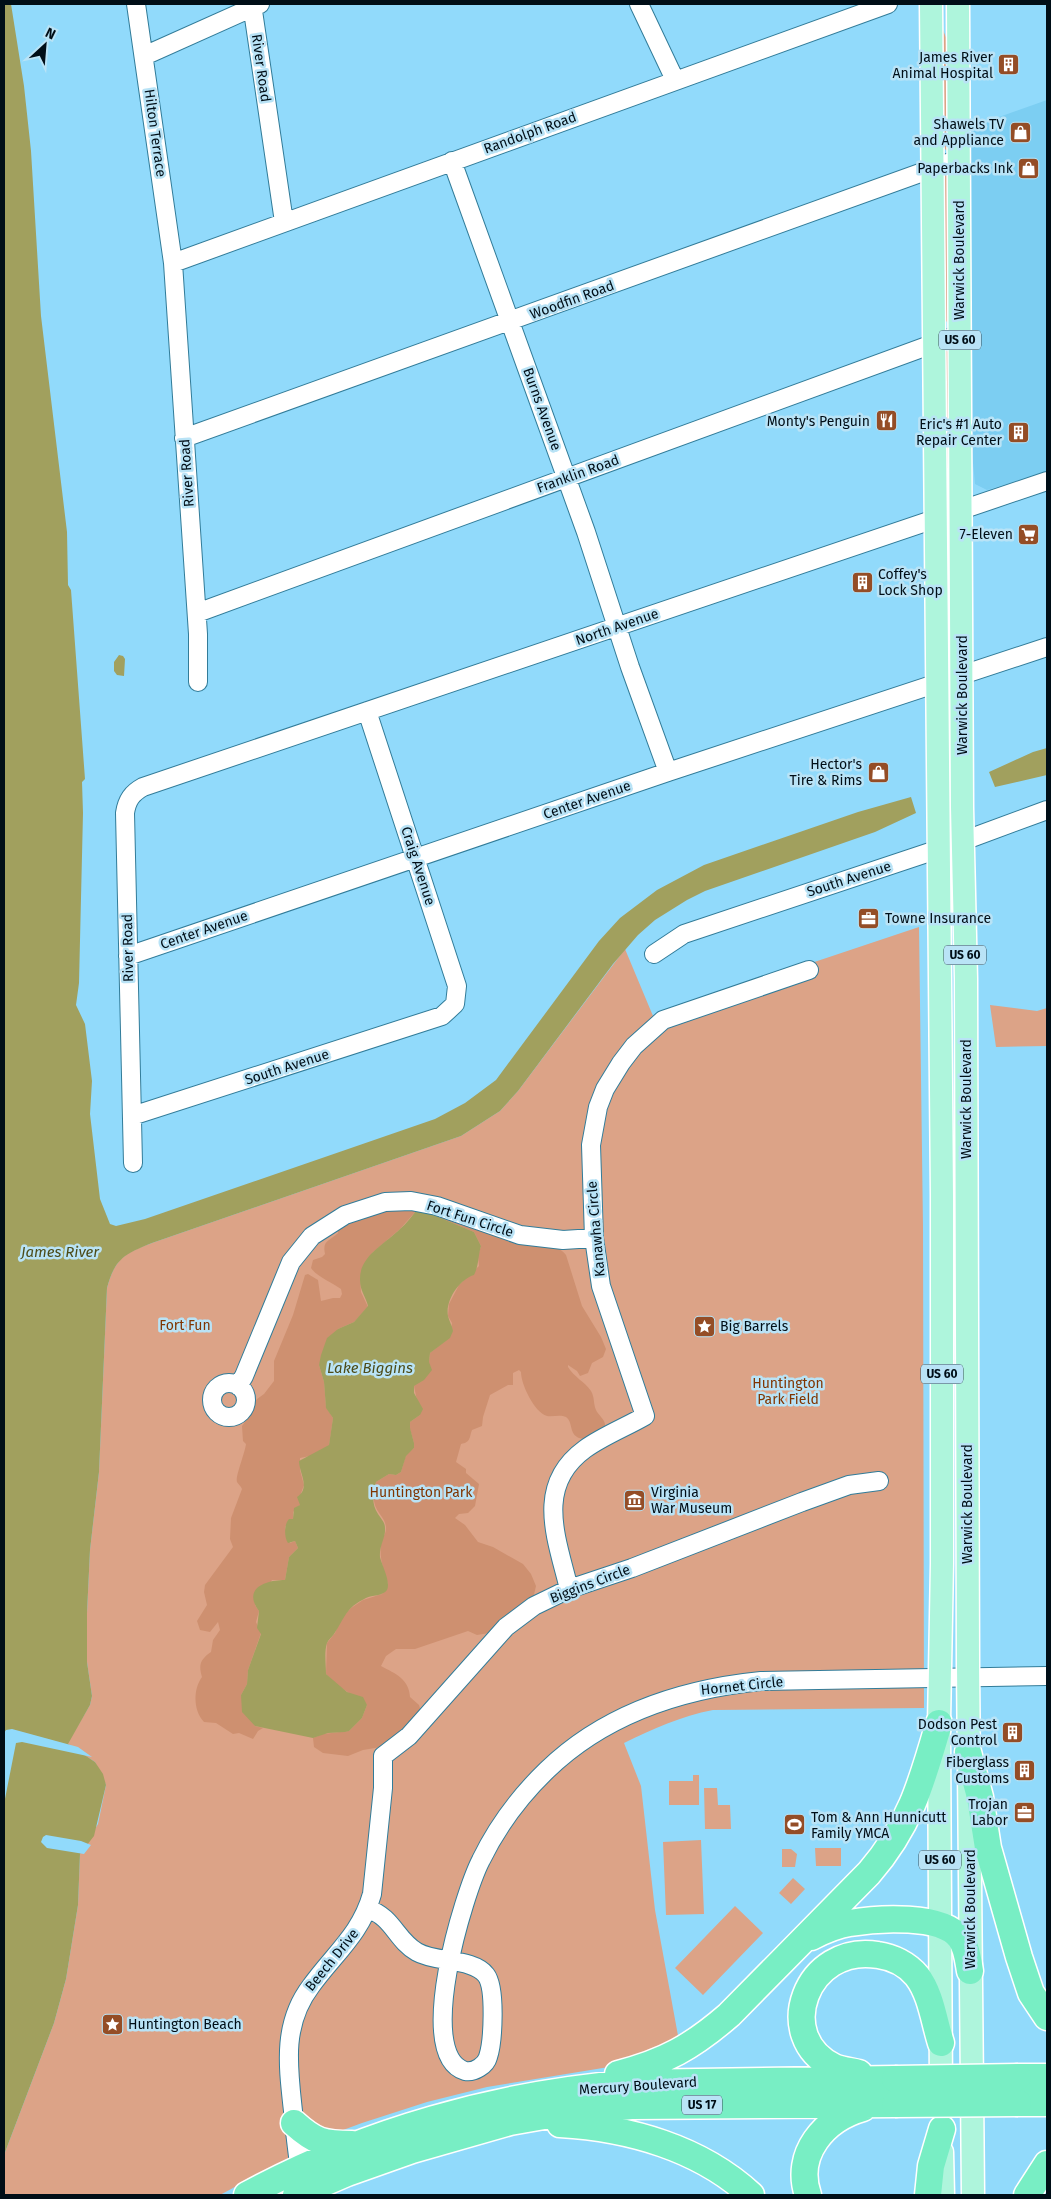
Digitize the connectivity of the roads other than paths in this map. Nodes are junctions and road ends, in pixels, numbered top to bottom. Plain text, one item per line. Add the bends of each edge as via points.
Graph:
1 (136, 4) edge
2 (255, 4) edge
3 (639, 4) edge
4 (888, 4) edge
5 (931, 4) edge
6 (958, 4) edge
7 (144, 56) junction
8 (675, 80) junction
9 (959, 159) junction
10 (452, 161) junction
11 (932, 168) junction
12 (284, 222) junction
13 (173, 263) junction
14 (511, 322) junction
15 (960, 334) junction
16 (934, 344) junction
17 (184, 438) junction
18 (567, 478) junction
19 (1047, 481) edge
20 (960, 510) junction
21 (936, 518) junction
22 (197, 613) junction
23 (617, 627) junction
24 (1047, 647) edge
25 (962, 676) junction
26 (198, 682) dead end
27 (937, 684) junction
28 (368, 711) junction
29 (187, 772) joint
30 (668, 772) junction
31 (1047, 810) edge
32 (963, 841) junction
33 (938, 849) junction
34 (416, 859) junction
35 (654, 954) dead end
36 (128, 956) junction
37 (809, 970) dead end
38 (442, 1016) joint
39 (966, 1069) junction
40 (941, 1070) junction
41 (132, 1116) junction
42 (133, 1163) dead end
43 (942, 1196) junction
44 (966, 1196) junction
45 (594, 1238) junction
46 (238, 1386) dead end
47 (879, 1480) dead end
48 (941, 1502) junction
49 (967, 1502) junction
50 (569, 1590) junction
51 (1047, 1676) edge
52 (968, 1677) junction
53 (940, 1678) junction
54 (939, 1723) junction
55 (968, 1752) junction
56 (368, 1909) junction
57 (940, 1924) junction
58 (801, 1942) junction
59 (448, 1961) junction
60 (970, 1971) junction
61 (1047, 2017) edge
62 (941, 2044) junction
63 (1047, 2077) edge
64 (1018, 2090) junction
65 (564, 2091) junction
66 (888, 2096) junction
67 (1047, 2103) edge
68 (510, 2122) junction
69 (294, 2123) junction
70 (942, 2129) junction
71 (355, 2144) junction
72 (1047, 2164) edge
73 (300, 2188) edge
74 (247, 2195) edge
75 (752, 2195) edge
76 (808, 2195) edge
77 (928, 2195) edge
78 (942, 2195) edge
79 (973, 2195) edge
80 (1026, 2195) edge

1 - 7 street, Hilton Terrace
2 - 7 street
2 - 12 street, River Road
3 - 8 street
4 - 8 street, Randolph Road
5 - 11 main road, Warwick Boulevard / US 60
6 - 9 main road, Warwick Boulevard / US 60
7 - 13 street, Hilton Terrace
8 - 10 street, Randolph Road
9 - 11 street, Woodfin Road
9 - 15 main road, Warwick Boulevard / US 60
10 - 12 street, Randolph Road
10 - 14 street, Burns Avenue
11 - 14 street, Woodfin Road
11 - 16 main road, Warwick Boulevard / US 60
12 - 13 street, Randolph Road
13 - 17 street, River Road
14 - 17 street, Woodfin Road
14 - 18 street, Burns Avenue
15 - 16 street, Franklin Road
15 - 20 main road, Warwick Boulevard / US 60
16 - 18 street, Franklin Road
16 - 21 main road, Warwick Boulevard / US 60
17 - 22 street, River Road
18 - 22 street, Franklin Road
18 - 23 street, Burns Avenue
19 - 20 street, North Avenue
20 - 21 street, North Avenue
20 - 25 main road, Warwick Boulevard / US 60
21 - 23 street, North Avenue
21 - 27 main road, Warwick Boulevard / US 60
22 - 26 street, River Road
23 - 28 street, North Avenue
23 - 30 street, Burns Avenue
24 - 25 street, Center Avenue
25 - 27 street, Center Avenue
25 - 32 main road, Warwick Boulevard / US 60
27 - 30 street, Center Avenue
27 - 33 main road, Warwick Boulevard / US 60
28 - 29 street, North Avenue
28 - 34 street, Craig Avenue
29 - 36 street, River Road via 135,791 126,805
30 - 34 street, Center Avenue
31 - 32 street, South Avenue
32 - 33 street, South Avenue
32 - 39 main road, Warwick Boulevard / US 60
33 - 35 street, South Avenue via 684,934
33 - 40 main road, Warwick Boulevard / US 60
34 - 36 street, Center Avenue
34 - 38 street, Craig Avenue via 457,986 455,1004
36 - 41 street, River Road
37 - 45 street, Kanawha Circle via 663,1020 632,1049 609,1081 598,1107 591,1145
38 - 41 street, South Avenue
39 - 40 main road
39 - 44 main road, Warwick Boulevard / US 60
40 - 43 main road, Warwick Boulevard / US 60
41 - 42 street, River Road
43 - 44 main road
43 - 48 main road, Warwick Boulevard / US 60
44 - 49 main road, Warwick Boulevard / US 60
45 - 46 street, Fort Fun Circle via 563,1240 520,1235 424,1203 398,1201 372,1205 339,1218 312,1236 297,1252 285,1272
45 - 50 street, Kanawha Circle via 601,1286 645,1416 585,1449 570,1461 560,1477 553,1501 553,1522
47 - 50 street, Biggins Circle via 849,1485
48 - 49 main road
48 - 53 main road, Warwick Boulevard / US 60
49 - 52 main road, Warwick Boulevard / US 60
50 - 56 street, Biggins Circle via 534,1606 506,1627 409,1736 383,1756 383,1788
51 - 52 street, Hornet Circle
52 - 53 street, Hornet Circle
52 - 55 main road, Warwick Boulevard / US 60
53 - 54 main road, Warwick Boulevard / US 60
53 - 59 street, Hornet Circle via 724,1684 653,1703 601,1729 548,1769 518,1803 491,1842 458,1920
54 - 57 main road, Warwick Boulevard / US 60
54 - 58 highway via 922,1784 898,1833 869,1873
55 - 60 main road, Warwick Boulevard / US 60
55 - 61 highway via 980,1797 988,1848 1018,1958 1032,1993
56 - 59 street via 389,1921 416,1952
56 - 69 street, Beech Drive via 353,1935 311,1985 294,2018 287,2055
57 - 58 highway via 904,1921 850,1923
57 - 60 highway via 960,1938
57 - 62 main road, Warwick Boulevard / US 60
58 - 65 highway via 729,2015 693,2044 667,2058
59 - 59 street via 444,1998 445,2046 456,2065 469,2071 488,2059 492,2036 492,1988 482,1971
60 - 79 main road, Warwick Boulevard / US 60
62 - 66 highway via 926,1993 918,1977 904,1964 886,1956 865,1954 844,1957 824,1967 810,1983 804,2002 802,2016 808,2042 834,2067
62 - 70 main road, Warwick Boulevard / US 60
63 - 64 highway, Mercury Boulevard / US 17
64 - 66 highway, Mercury Boulevard / US 17, bridge
64 - 67 highway, Mercury Boulevard / US 17
65 - 66 highway, Mercury Boulevard / US 17 via 638,2083
65 - 71 highway, Mercury Boulevard / US 17 via 478,2108
66 - 68 highway, Mercury Boulevard / US 17 via 631,2106
66 - 76 highway via 843,2116 818,2135 804,2169 804,2186
68 - 73 highway, Mercury Boulevard / US 17
68 - 75 highway via 580,2125 638,2135 711,2166
69 - 71 highway via 317,2141
69 - 73 street, Beech Drive
70 - 77 highway via 931,2166
70 - 78 main road, Warwick Boulevard / US 60
71 - 73 highway, Mercury Boulevard / US 17
72 - 80 highway
73 - 74 highway, Mercury Boulevard / US 17

